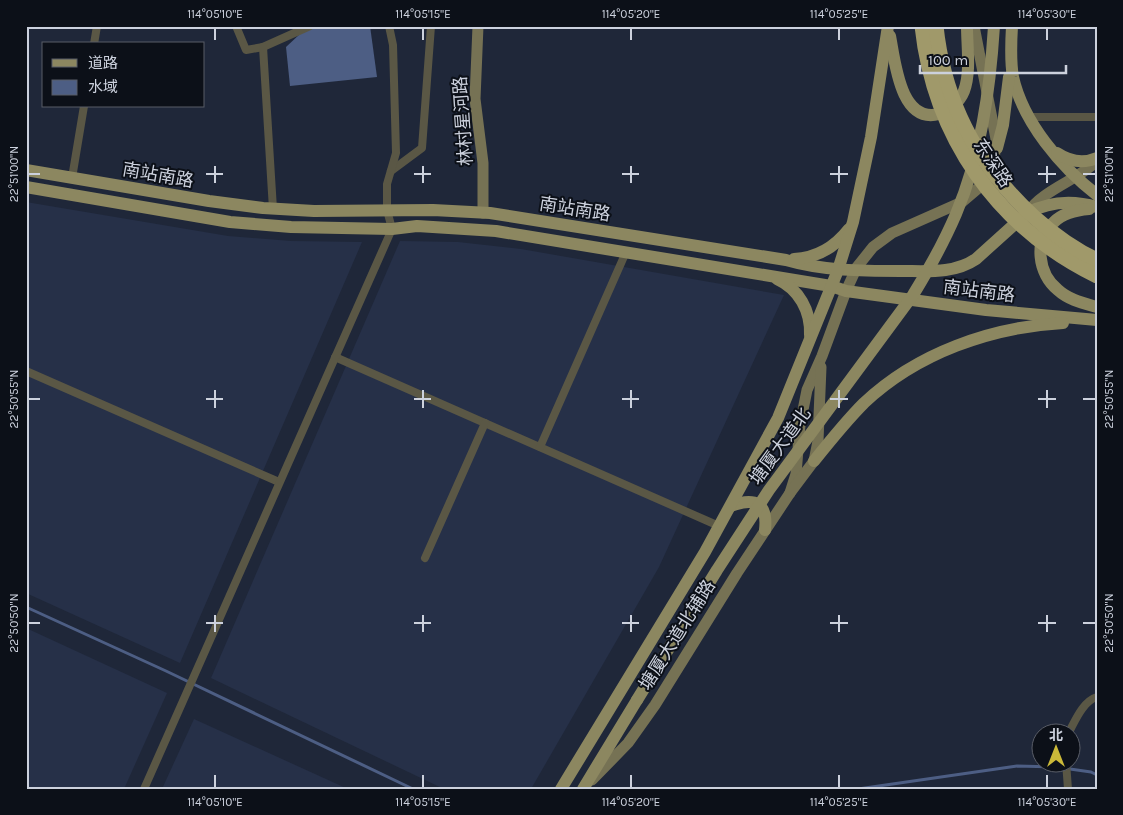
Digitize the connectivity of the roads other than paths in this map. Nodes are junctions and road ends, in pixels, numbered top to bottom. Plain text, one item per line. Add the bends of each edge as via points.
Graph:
1 (97, 26) edge
2 (236, 26) edge
3 (310, 26) edge
4 (389, 26) edge
5 (431, 26) edge
6 (478, 26) edge
7 (888, 26) edge
8 (922, 26) edge
9 (936, 26) edge
10 (967, 26) edge
11 (974, 26) edge
12 (994, 26) edge
13 (1012, 26) edge
14 (94, 42) edge
15 (263, 46) junction
16 (1011, 58) junction
17 (84, 108) edge
18 (1030, 117) junction
19 (1097, 117) edge
20 (997, 148) junction
21 (1052, 149) junction
22 (1097, 160) edge
23 (26, 170) edge
24 (391, 171) junction
25 (1076, 177) junction
26 (72, 178) junction
27 (26, 187) edge
28 (1097, 195) edge
29 (1097, 208) edge
30 (273, 209) junction
31 (388, 210) junction
32 (483, 212) junction
33 (1027, 213) junction
34 (853, 222) junction
35 (392, 229) junction
36 (626, 252) junction
37 (786, 260) junction
38 (1097, 260) edge
39 (838, 270) junction
40 (855, 271) junction
41 (772, 276) junction
42 (1097, 276) edge
43 (832, 286) junction
44 (846, 291) junction
45 (1097, 307) edge
46 (1097, 321) edge
47 (809, 343) junction
48 (822, 356) junction
49 (335, 357) junction
50 (26, 371) edge
51 (485, 423) junction
52 (540, 447) junction
53 (814, 461) junction
54 (279, 482) junction
55 (790, 493) junction
56 (731, 506) junction
57 (719, 526) junction
58 (765, 530) junction
59 (425, 558) dead end
60 (1097, 696) edge
61 (1074, 722) edge
62 (1067, 772) edge
63 (144, 789) edge
64 (561, 789) edge
65 (584, 789) edge
66 (1068, 789) edge

1 - 14 street
2 - 15 street via 246,50
3 - 15 street
4 - 24 street via 393,45 396,153
5 - 24 street via 422,148
6 - 32 main road, 林村星河路 via 475,99 483,163
7 - 10 main road via 904,94 915,109 929,114 944,112 957,102 964,90
7 - 34 main road, 塘厦大道北 via 872,137
8 - 42 highway, 东深路, bridge via 930,76 944,117 967,161 1006,211 1039,241 1058,256
9 - 38 highway, 东深路, bridge via 944,70 957,112 994,176 1053,234
11 - 20 main road, 塘厦大道北辅路
12 - 65 main road, 塘厦大道北, bridge via 986,107 973,165 956,214 936,254 913,295 769,490
13 - 16 main road
15 - 30 street
16 - 18 main road via 1016,87
16 - 20 main road
17 - 26 street
18 - 19 street
18 - 21 main road
20 - 40 main road, 塘厦大道北辅路 via 982,185 962,202 881,239
21 - 22 main road via 1068,160
21 - 25 main road
22 - 25 main road
23 - 26 main road, 南站南路
24 - 31 street via 387,184
25 - 28 main road
25 - 33 main road via 1038,200
26 - 30 main road, 南站南路
27 - 35 main road, 南站南路 via 230,222
29 - 33 main road, 南站南路 via 1061,202
29 - 45 main road via 1071,212 1054,222 1043,237 1040,249 1042,269 1053,285 1070,298
30 - 31 main road, 南站南路
31 - 32 main road, 南站南路
31 - 35 street
32 - 37 main road, 南站南路
33 - 40 main road, 南站南路 via 984,253 957,268
34 - 37 main road via 841,238 822,253
34 - 39 main road, 塘厦大道北
35 - 36 main road, 南站南路 via 417,226 496,231
35 - 49 street
36 - 41 main road, 南站南路
36 - 52 street
37 - 39 main road, 南站南路
39 - 40 main road, 南站南路
39 - 43 main road, 塘厦大道北
40 - 44 main road, 塘厦大道北辅路
41 - 43 main road, 南站南路
41 - 47 main road via 787,285 805,306 810,327
43 - 44 main road, 南站南路
43 - 47 main road, 塘厦大道北
44 - 46 main road, 南站南路
44 - 48 main road, 塘厦大道北辅路
46 - 53 main road via 1043,324 1004,331 959,345 918,363 866,402
47 - 56 main road, 塘厦大道北 via 778,418
48 - 53 main road, 塘厦大道北辅路
48 - 55 main road, 塘厦大道北辅路 via 804,400 796,474
49 - 51 street
49 - 54 street
50 - 54 street
51 - 52 street
51 - 59 street
52 - 57 street
53 - 55 main road, 塘厦大道北辅路
54 - 63 street
55 - 58 main road, 塘厦大道北辅路
56 - 57 main road, 塘厦大道北
56 - 58 main road via 746,501 759,504 766,516
57 - 64 main road, 塘厦大道北
58 - 65 main road, 塘厦大道北辅路 via 655,705 628,743
60 - 61 street via 1083,708
62 - 66 street

